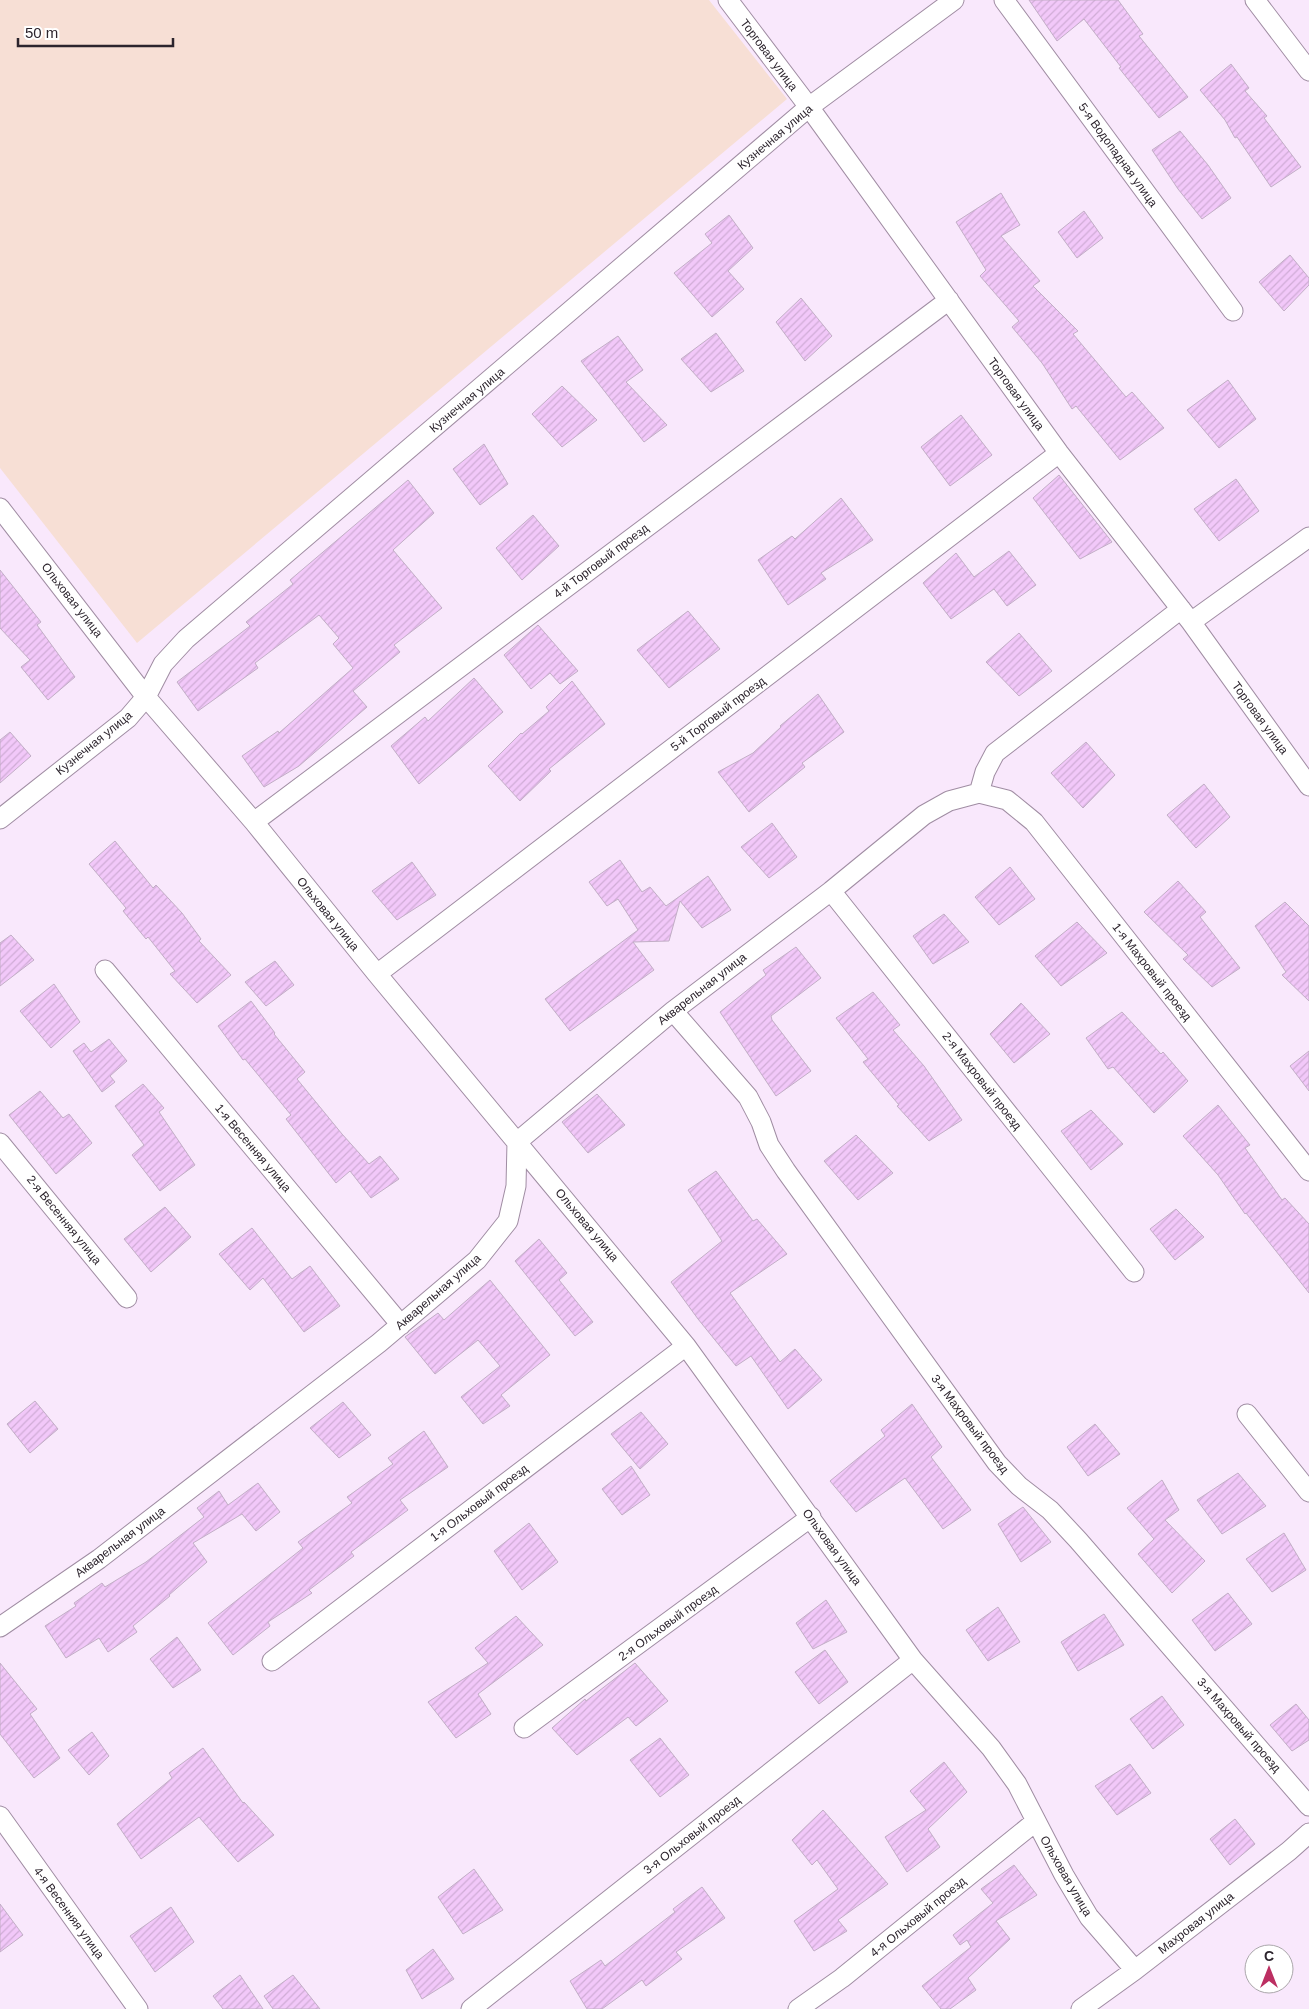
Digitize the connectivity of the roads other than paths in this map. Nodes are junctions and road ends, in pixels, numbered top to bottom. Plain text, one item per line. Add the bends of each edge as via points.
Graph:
1 (728, 0) edge
2 (954, 0) edge
3 (1004, 0) edge
4 (1255, 0) edge
5 (1309, 71) edge
6 (810, 107) junction
7 (949, 300) junction
8 (1233, 311) dead end
9 (1059, 453) junction
10 (0, 508) edge
11 (1309, 537) edge
12 (1186, 616) junction
13 (146, 697) junction
14 (1308, 781) edge
15 (979, 793) junction
16 (0, 819) edge
17 (254, 822) junction
18 (830, 891) junction
19 (105, 970) dead end
20 (377, 974) junction
21 (672, 1010) junction
22 (517, 1142) junction
23 (0, 1143) edge
24 (1309, 1171) edge
25 (1134, 1272) dead end
26 (127, 1298) dead end
27 (401, 1325) junction
28 (686, 1346) junction
29 (1247, 1414) dead end
30 (1309, 1492) edge
31 (811, 1517) junction
32 (0, 1627) edge
33 (913, 1660) junction
34 (272, 1661) dead end
35 (524, 1728) dead end
36 (1309, 1806) edge
37 (0, 1816) edge
38 (1035, 1822) junction
39 (1309, 1834) edge
40 (1135, 1970) junction
41 (138, 2009) edge
42 (472, 2009) edge
43 (798, 2009) edge
44 (1081, 2009) edge

1 - 6 street, Торговая улица
2 - 6 street, Кузнечная улица
3 - 8 street, 5-я Водопадная улица
4 - 5 street
6 - 7 street, Торговая улица
6 - 13 street, Кузнечная улица via 186,639 163,664
7 - 9 street, Торговая улица
7 - 17 street, 4-й Торговый проезд
9 - 12 street, Торговая улица
9 - 20 street, 5-й Торговый проезд
10 - 13 street, Ольховая улица
11 - 12 street
12 - 14 street, Торговая улица
12 - 15 street via 995,753 984,772
13 - 16 street, Кузнечная улица via 128,718
13 - 17 street, Ольховая улица
15 - 18 street, Акварельная улица via 949,801 924,815
15 - 24 street, 1-я Махровый проезд via 1007,800 1034,822
17 - 20 street, Ольховая улица
18 - 21 street, Акварельная улица
18 - 25 street, 2-я Махровый проезд
19 - 27 street, 1-я Весенняя улица
20 - 22 street, Ольховая улица
21 - 22 street, Акварельная улица
21 - 36 street, 3-я Махровый проезд via 748,1097 768,1145 998,1463 1078,1540
22 - 27 street, Акварельная улица via 516,1186 508,1221 477,1260
22 - 28 street, Ольховая улица
23 - 26 street, 2-я Весенняя улица
27 - 32 street, Акварельная улица via 99,1559
28 - 31 street, Ольховая улица
28 - 34 street, 1-я Ольховый проезд
29 - 30 street
31 - 33 street, Ольховая улица
31 - 35 street, 2-я Ольховый проезд
33 - 38 street, Ольховая улица via 991,1748 1017,1784
33 - 42 street, 3-я Ольховый проезд
37 - 41 street, 4-я Весенняя улица
38 - 40 street, Ольховая улица via 1090,1917
38 - 43 street, 4-я Ольховый проезд via 842,1978
39 - 40 street, Махровая улица
40 - 44 street, Махровая улица

